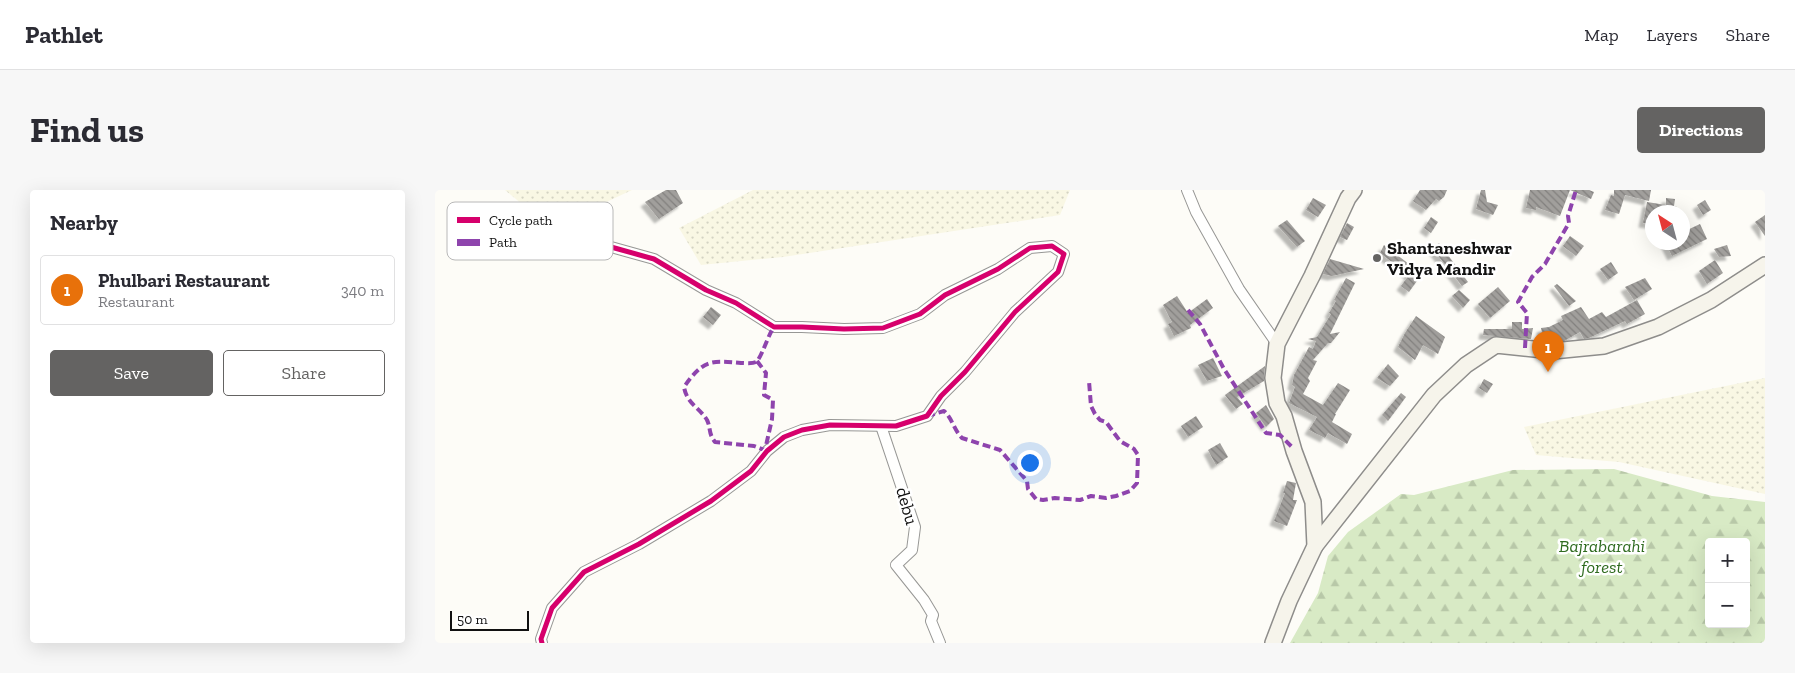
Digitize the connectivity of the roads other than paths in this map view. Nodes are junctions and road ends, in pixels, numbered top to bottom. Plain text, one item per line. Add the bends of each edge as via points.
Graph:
1 (1187, 190) edge
2 (1354, 190) edge
3 (613, 248) edge
4 (1764, 267) edge
5 (1277, 344) junction
6 (881, 426) junction
7 (1315, 546) junction
8 (542, 643) edge
9 (940, 643) edge
10 (1273, 643) edge

1 - 5 street via 1239,290
2 - 5 street
3 - 6 street via 654,259 774,327 844,329 883,328 920,314 945,295 1031,248 1051,246 1064,254 1058,272 1015,312 927,416 896,426
4 - 7 street via 1711,300 1658,327 1604,346 1553,351 1496,345 1465,365 1434,395
5 - 7 street via 1273,378 1277,403 1313,502
6 - 8 street via 831,426 802,430 784,437 751,471 711,501 585,572 552,608
6 - 9 street, debu via 915,527 912,550 895,565 933,615 931,621
7 - 10 street

